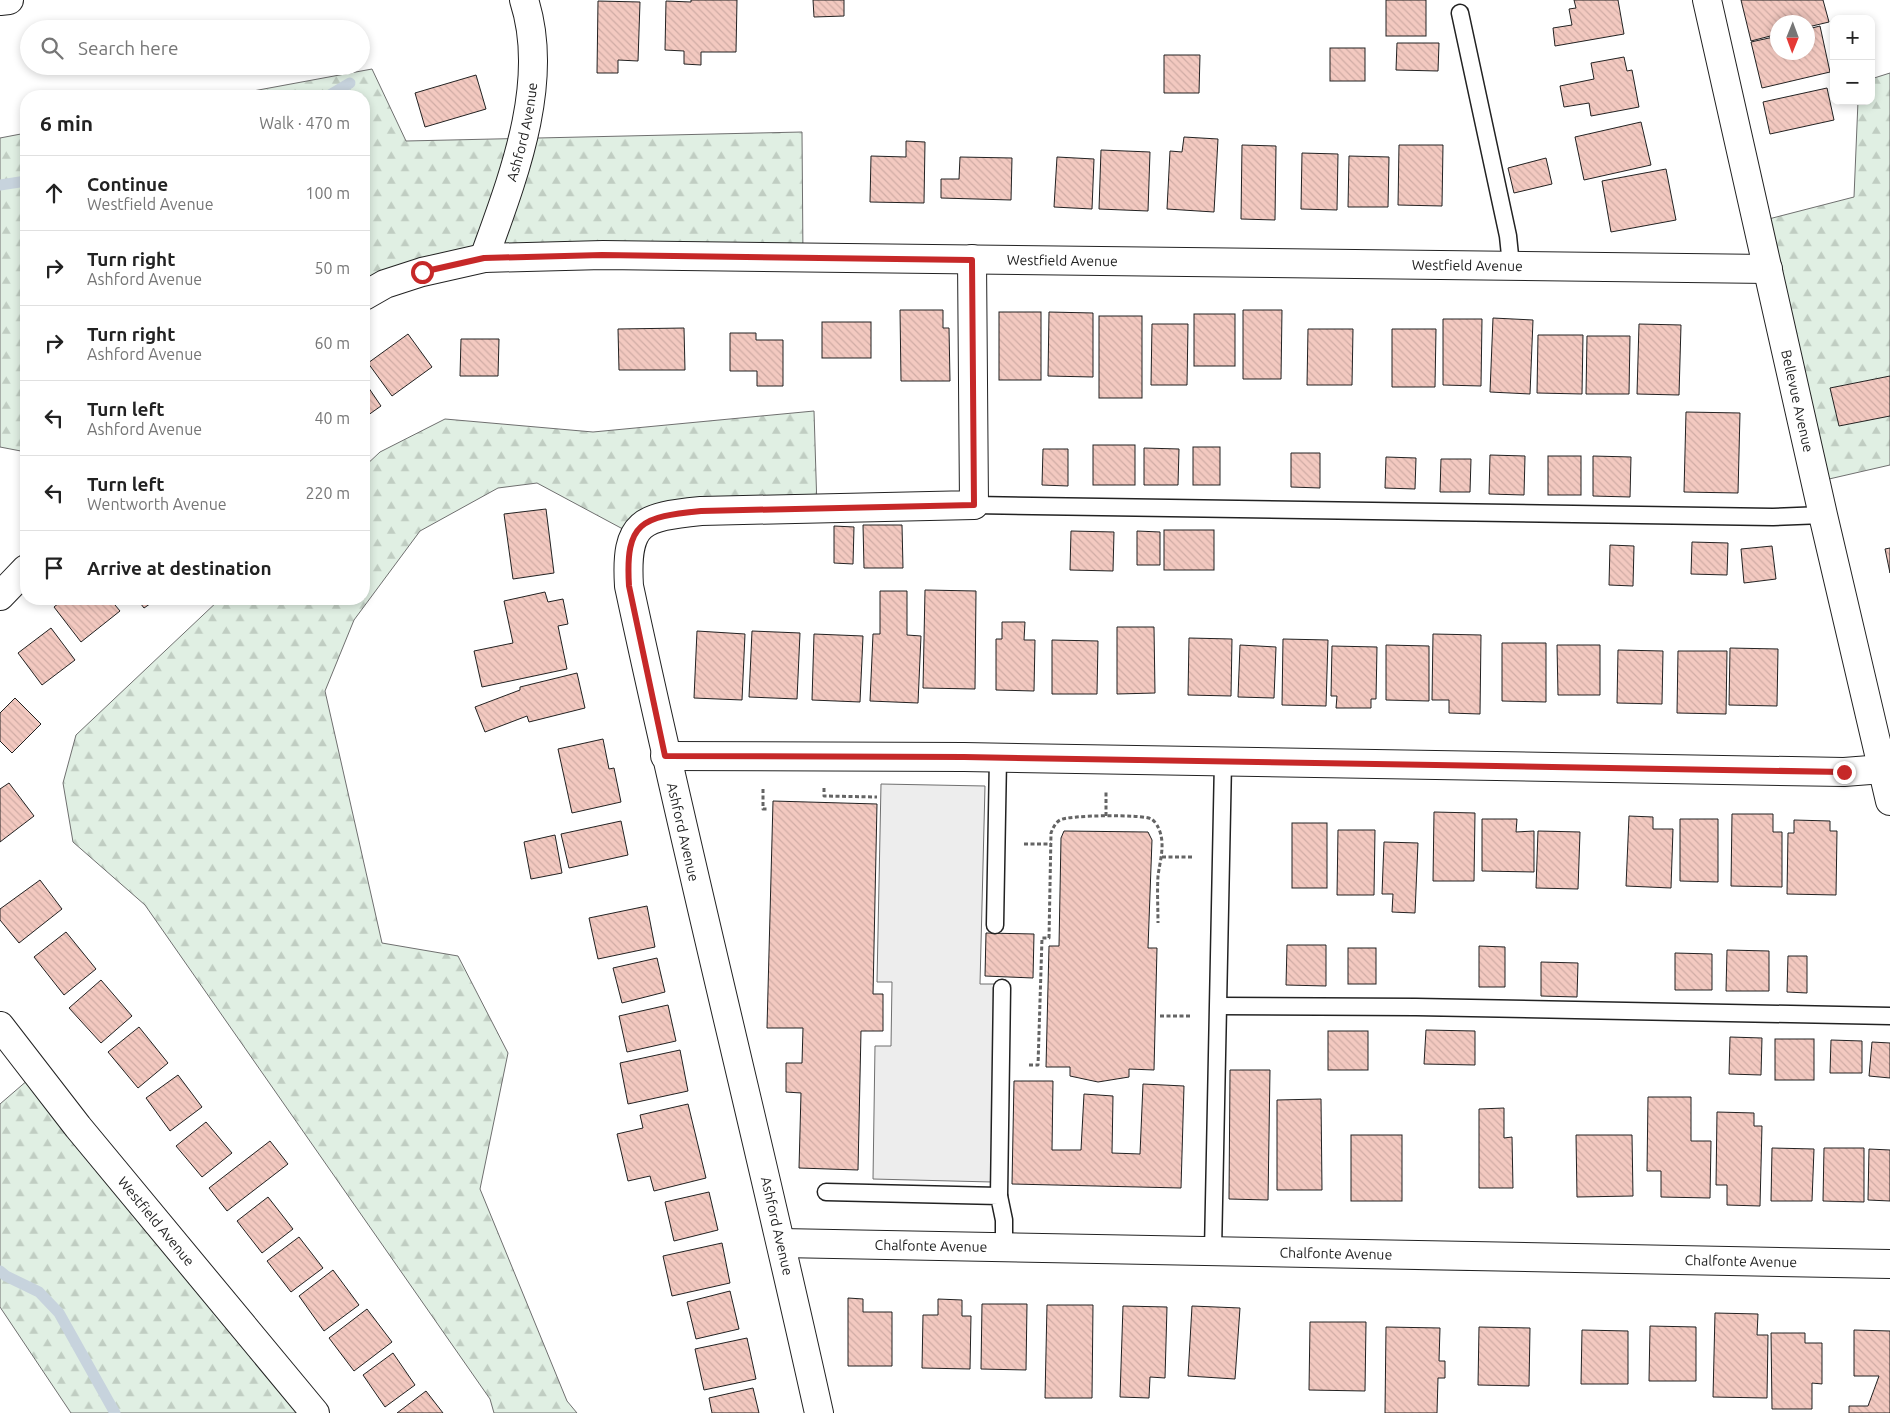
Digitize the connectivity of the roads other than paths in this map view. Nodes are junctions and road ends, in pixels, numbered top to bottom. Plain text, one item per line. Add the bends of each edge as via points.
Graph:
1 (9, 0) edge
2 (524, 0) edge
3 (1707, 0) edge
4 (0, 1) edge
5 (1460, 13) dead end
6 (484, 258) junction
7 (972, 260) junction
8 (1511, 265) junction
9 (1768, 269) junction
10 (370, 293) edge
11 (974, 505) junction
12 (1823, 515) junction
13 (20, 575) edge
14 (0, 596) edge
15 (665, 756) junction
16 (998, 758) junction
17 (1224, 761) junction
18 (1883, 769) junction
19 (1890, 801) edge
20 (995, 925) dead end
21 (1002, 988) dead end
22 (1219, 1006) junction
23 (1890, 1016) edge
24 (0, 1026) edge
25 (826, 1192) dead end
26 (999, 1196) junction
27 (782, 1243) junction
28 (1004, 1247) junction
29 (1213, 1251) junction
30 (1890, 1264) edge
31 (314, 1413) edge
32 (819, 1413) edge

1 - 4 street
2 - 6 street, Ashford Avenue via 533,47 531,97 510,185
3 - 9 street, Bellevue Avenue
5 - 8 lane via 1508,236
6 - 7 street, Westfield Avenue via 602,255
6 - 10 street, Westfield Avenue via 422,272
7 - 8 street, Westfield Avenue
7 - 11 street
8 - 9 street, Westfield Avenue
9 - 12 street, Bellevue Avenue
11 - 12 lane via 1773,517
11 - 15 street, Ashford Avenue via 701,511 665,515 645,524 634,535 630,546 629,586
12 - 18 street, Bellevue Avenue
13 - 14 street
15 - 16 street
15 - 27 street, Ashford Avenue
16 - 17 street
16 - 20 lane
17 - 18 street via 1844,772
17 - 22 lane
18 - 19 street, Bellevue Avenue
21 - 26 lane
22 - 23 lane
22 - 29 lane
24 - 31 street, Westfield Avenue via 78,1127
25 - 26 lane
26 - 28 lane via 1004,1220
27 - 28 street, Chalfonte Avenue
27 - 32 street, Ashford Avenue
28 - 29 street, Chalfonte Avenue
29 - 30 street, Chalfonte Avenue

